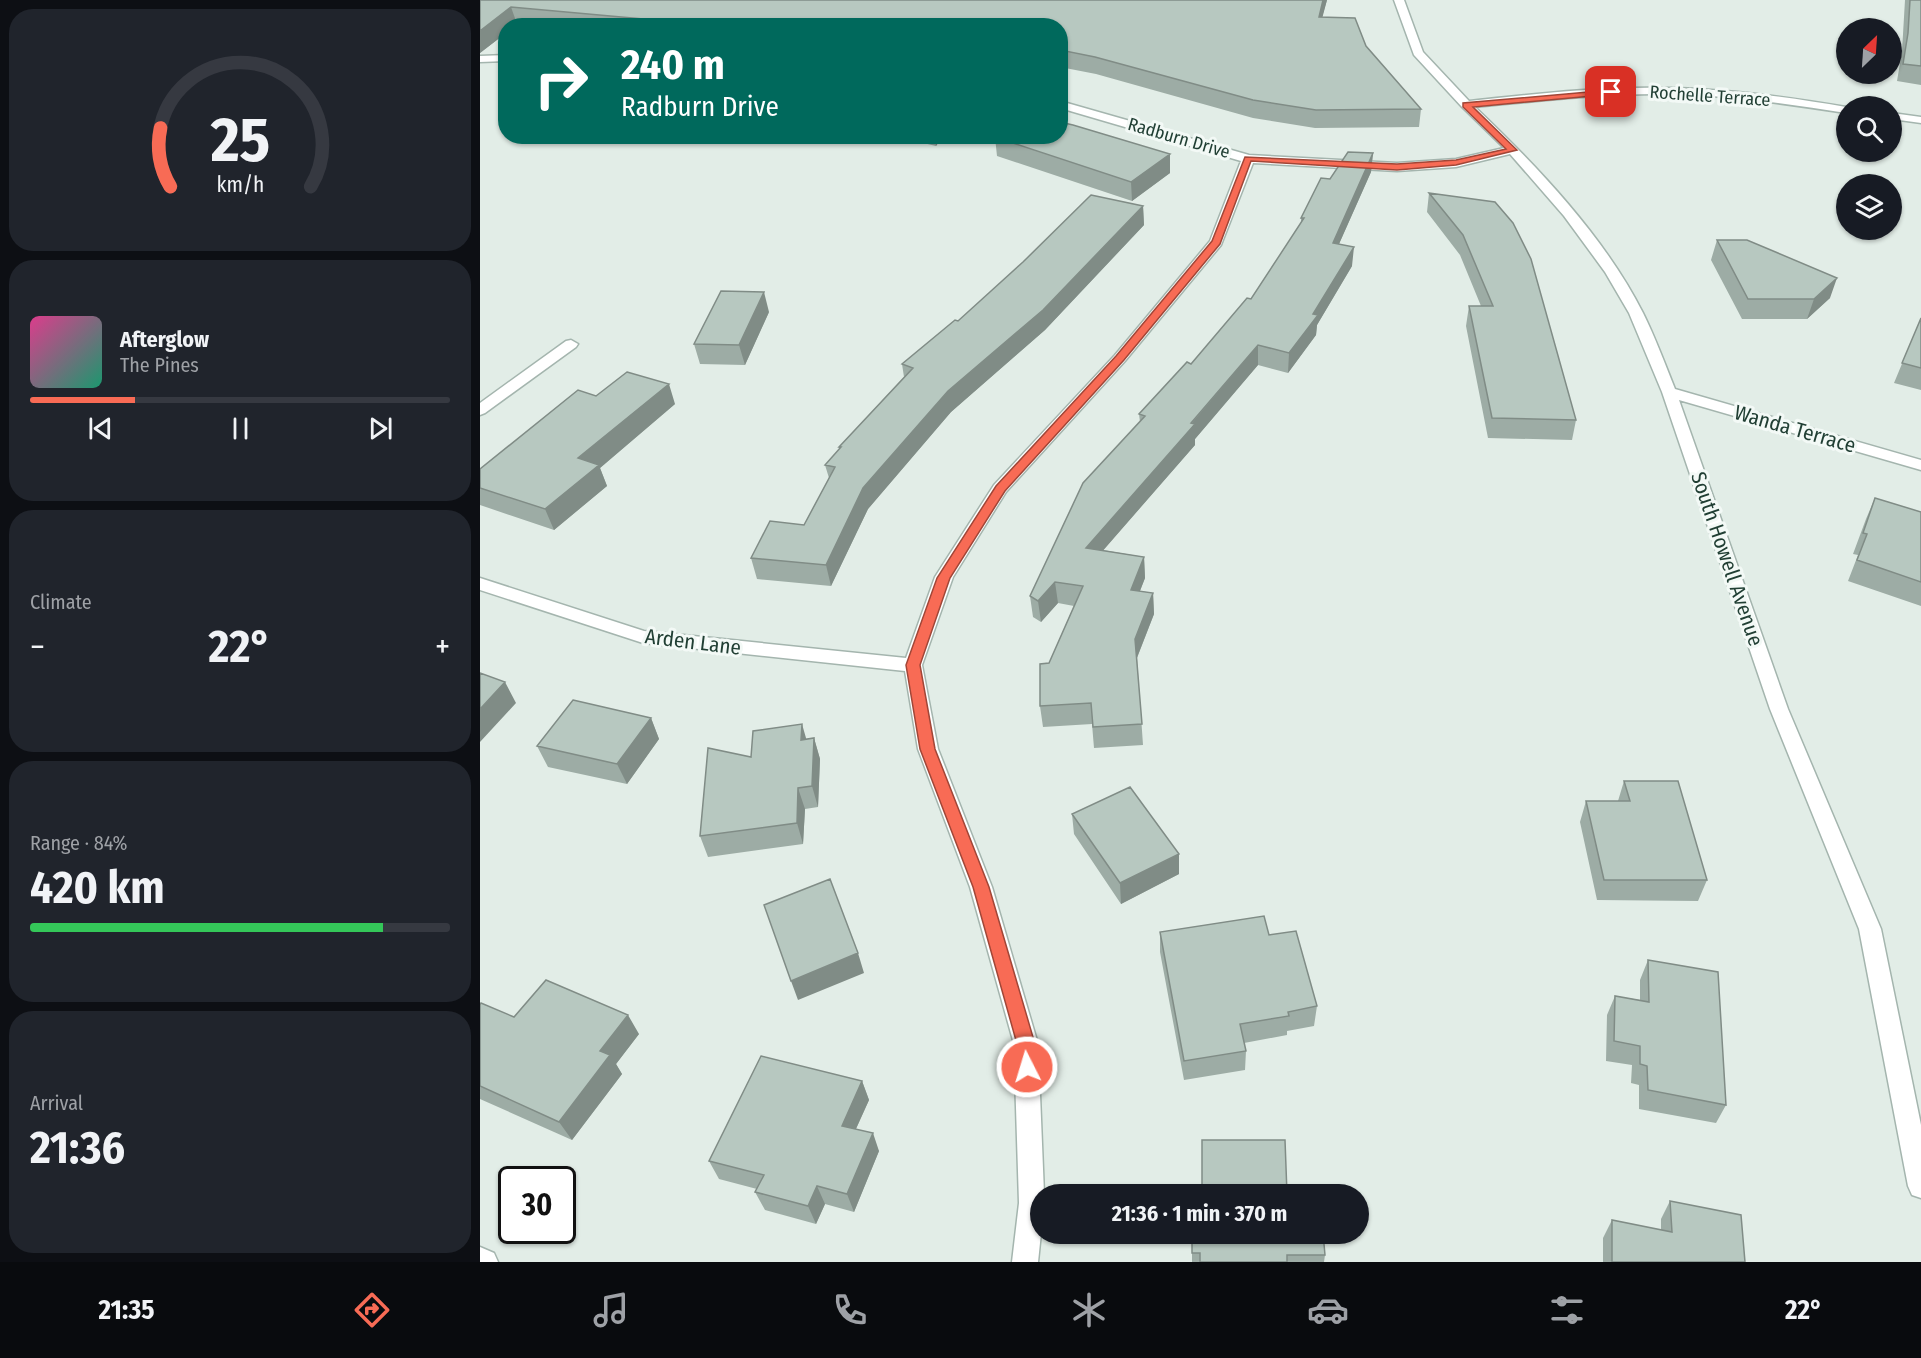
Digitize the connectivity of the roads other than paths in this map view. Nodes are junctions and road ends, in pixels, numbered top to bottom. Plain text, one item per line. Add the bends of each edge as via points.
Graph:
1 (1399, 0) edge
2 (498, 58) edge
3 (480, 59) edge
4 (1466, 105) junction
5 (1068, 106) edge
6 (1836, 109) edge
7 (1902, 117) edge
8 (1921, 120) edge
9 (1513, 150) junction
10 (1248, 159) junction
11 (571, 344) dead end
12 (1669, 392) junction
13 (480, 410) edge
14 (1921, 465) edge
15 (480, 584) edge
16 (913, 665) junction
17 (1921, 1186) edge
18 (480, 1260) edge
19 (485, 1262) edge
20 (1025, 1262) edge

1 - 4 street, South Howell Avenue via 1418,53
2 - 3 street
4 - 6 street, Rochelle Terrace via 1591,93 1669,91 1746,96
4 - 9 street, South Howell Avenue
5 - 10 street, Radburn Drive
7 - 8 street
9 - 10 street, Radburn Drive via 1456,163 1397,167
9 - 12 street, South Howell Avenue via 1568,213 1611,271 1636,313
10 - 16 street via 1216,242 1120,358 1000,489 944,578
11 - 13 street
12 - 14 street, Wanda Terrace
12 - 17 street, South Howell Avenue via 1779,709 1870,929
15 - 16 street, Arden Lane via 643,637
16 - 20 street via 928,749 981,887 1026,1044 1032,1203
18 - 19 street

